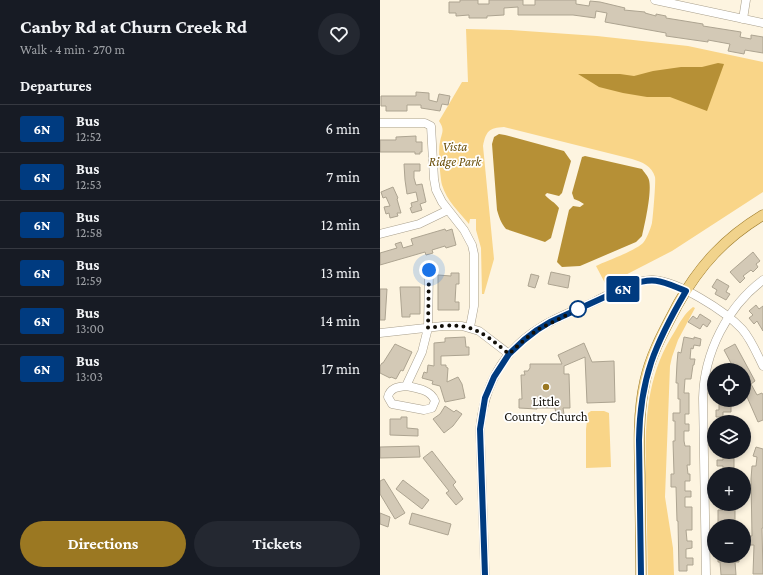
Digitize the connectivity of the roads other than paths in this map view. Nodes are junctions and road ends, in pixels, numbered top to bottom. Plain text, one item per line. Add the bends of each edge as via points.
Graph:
1 (655, 0) edge
2 (746, 0) edge
3 (743, 19) junction
4 (763, 23) edge
5 (380, 123) edge
6 (448, 210) junction
7 (763, 215) edge
8 (380, 234) edge
9 (429, 270) dead end
10 (763, 280) edge
11 (686, 291) junction
12 (729, 318) junction
13 (470, 327) junction
14 (428, 328) junction
15 (380, 333) edge
16 (509, 354) junction
17 (763, 366) edge
18 (406, 386) junction
19 (485, 575) edge
20 (641, 575) edge
21 (706, 575) edge

1 - 3 street
2 - 3 street
3 - 4 street
5 - 6 street via 430,124 435,185
6 - 8 street via 419,224
6 - 13 street via 472,245 474,306
7 - 11 main road via 714,252
9 - 14 street
10 - 12 street via 746,296
11 - 12 street
11 - 16 street via 658,281 642,281 542,326
11 - 20 main road via 658,342 642,395 639,440
12 - 17 street via 745,334
12 - 21 street via 714,346 703,387
13 - 14 street via 455,325
13 - 16 street via 488,337
14 - 15 street
14 - 18 street via 422,352
16 - 19 street via 489,388 480,429
18 - 18 street via 396,387 390,391 388,397 392,404 424,410 432,408 435,401 429,393

